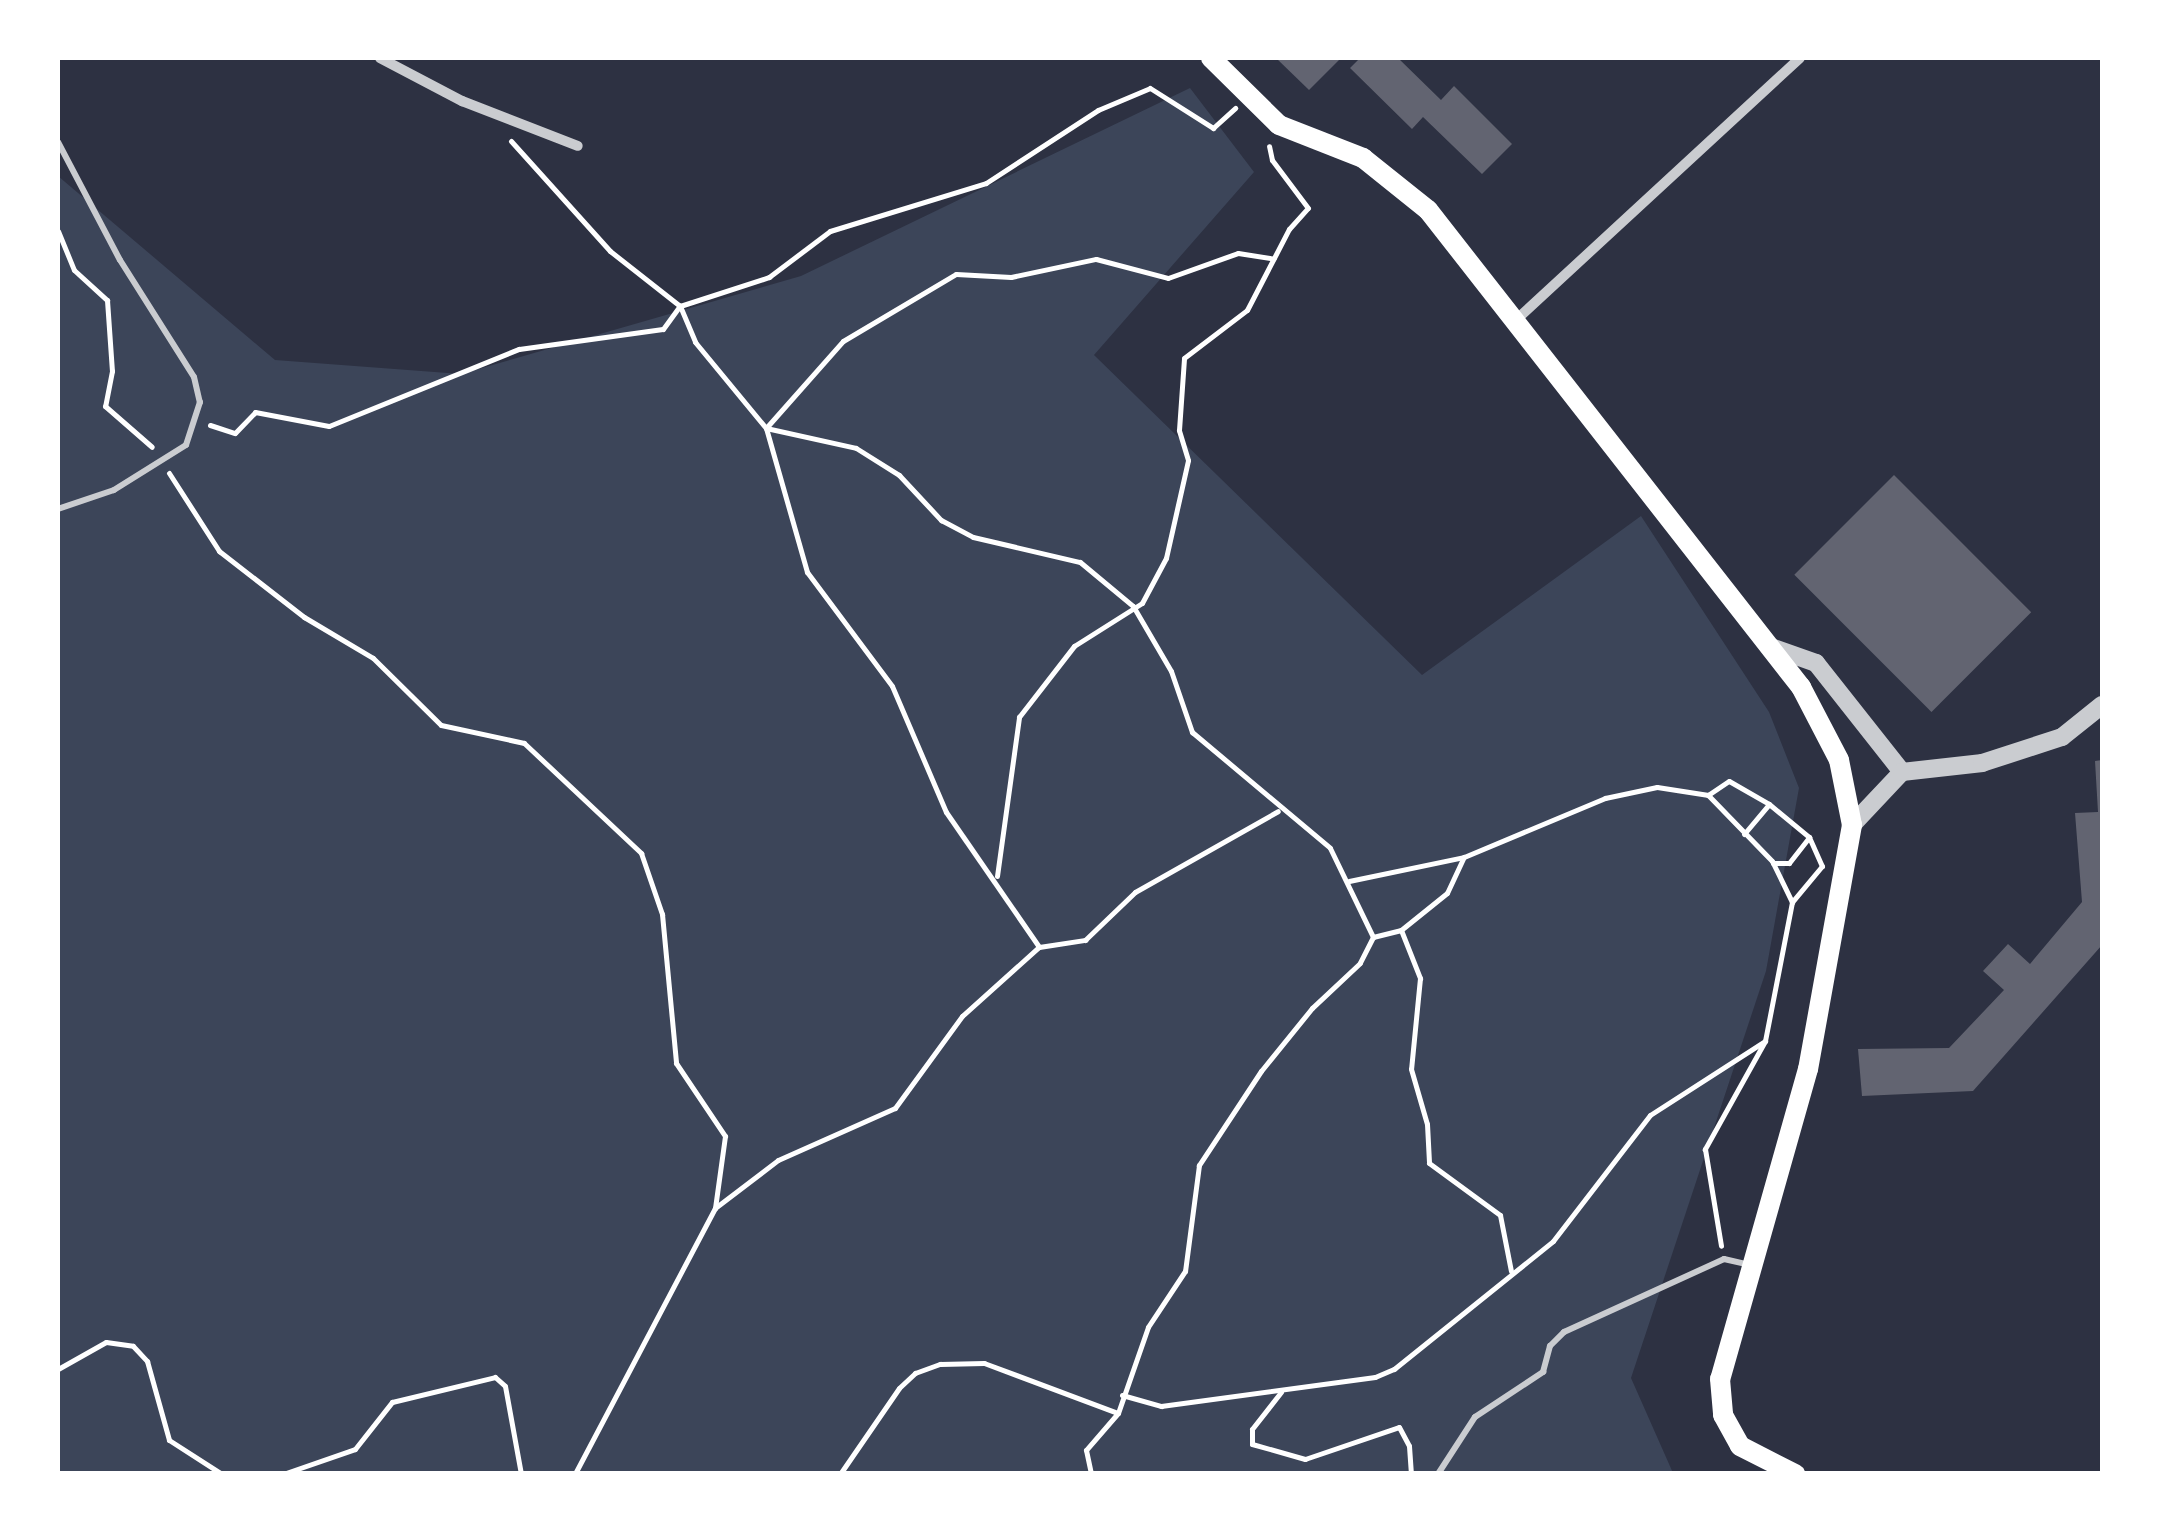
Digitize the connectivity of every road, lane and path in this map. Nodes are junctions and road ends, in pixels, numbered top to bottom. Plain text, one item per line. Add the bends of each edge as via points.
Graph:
1 (380, 58) edge
2 (1210, 58) edge
3 (1800, 58) edge
4 (1247, 97) junction
5 (492, 113) junction
6 (1279, 125) junction
7 (58, 142) edge
8 (578, 146) dead end
9 (58, 232) edge
10 (1274, 259) junction
11 (680, 306) junction
12 (1515, 321) junction
13 (198, 413) junction
14 (766, 428) junction
15 (161, 460) junction
16 (58, 509) edge
17 (1132, 606) junction
18 (1768, 646) junction
19 (2102, 705) edge
20 (1902, 772) junction
21 (1708, 794) junction
22 (1769, 804) junction
23 (1278, 811) junction
24 (1852, 825) junction
25 (1744, 834) junction
26 (1809, 838) junction
27 (1464, 857) junction
28 (1774, 863) junction
29 (997, 877) junction
30 (1348, 881) junction
31 (1792, 902) junction
32 (1401, 930) junction
33 (1373, 937) junction
34 (1038, 947) junction
35 (1765, 1041) junction
36 (714, 1208) junction
37 (1724, 1259) junction
38 (1752, 1265) junction
39 (1511, 1271) junction
40 (58, 1369) edge
41 (1283, 1389) junction
42 (1122, 1396) junction
43 (1118, 1414) junction
44 (222, 1474) edge
45 (283, 1474) edge
46 (522, 1474) edge
47 (575, 1474) edge
48 (840, 1474) edge
49 (1091, 1474) edge
50 (1411, 1474) edge
51 (1438, 1474) edge
52 (1795, 1474) edge

1 - 5 street
2 - 4 main road
3 - 12 street
4 - 6 main road
4 - 11 path via 1213,128 1150,88 1123,96 986,183 830,231 768,277
5 - 8 street
5 - 11 path via 548,188 631,269
6 - 10 path via 1267,150 1308,208
6 - 12 main road via 1362,158 1428,210
7 - 13 lane via 120,260 194,377
9 - 15 path via 74,270 107,300 112,372 105,406 150,442
10 - 14 path via 1238,253 1168,278 1096,259 1011,277 956,274 843,341
10 - 17 path via 1248,310 1184,358 1180,430 1188,460 1166,558 1142,603
11 - 13 path via 663,329 519,349 330,426 254,412 235,433
11 - 14 path via 695,342
12 - 18 main road
13 - 15 lane via 186,444
14 - 17 path via 856,448 898,475 941,520 973,536 1080,562
14 - 29 path via 808,572 892,686 946,812
15 - 16 lane via 114,490
15 - 36 path via 219,552 304,617 372,658 441,725 524,743 641,853 662,914 676,1062 725,1136
17 - 23 path via 1172,670 1192,732
17 - 29 path via 1074,646 1019,718
18 - 20 street via 1816,663
18 - 24 main road via 1801,687 1838,760
19 - 20 street via 2062,737 1982,764
20 - 24 street
21 - 22 path via 1730,780
21 - 25 path
21 - 27 path via 1633,788
22 - 25 path
22 - 26 path
23 - 30 path via 1330,848
23 - 34 path via 1136,892 1086,940
24 - 38 main road via 1808,1069
25 - 28 path
26 - 28 path via 1789,863
26 - 31 path via 1821,870
27 - 30 path
27 - 32 path via 1458,881
28 - 31 path
29 - 34 path
30 - 33 path
31 - 35 path
32 - 33 path
32 - 39 path via 1420,978 1411,1069 1427,1124 1429,1163 1500,1214
33 - 42 path via 1360,963 1312,1008 1262,1071 1199,1165 1186,1272 1148,1327
34 - 36 path via 962,1016 895,1108 778,1160
35 - 37 path via 1705,1149
35 - 39 path via 1650,1115 1565,1228
36 - 47 path
37 - 38 lane
37 - 51 lane via 1564,1332 1550,1346 1543,1372 1474,1417
38 - 52 main road via 1720,1379 1723,1415 1740,1446
39 - 41 path via 1394,1369
40 - 44 path via 106,1342 133,1346 146,1361 169,1440
41 - 42 path via 1162,1406
41 - 50 path via 1252,1429 1252,1444 1306,1460 1399,1428 1410,1446
42 - 43 path
43 - 48 path via 1006,1370 940,1364 899,1388
43 - 49 path via 1086,1450
45 - 46 path via 354,1449 392,1402 495,1378 506,1386

